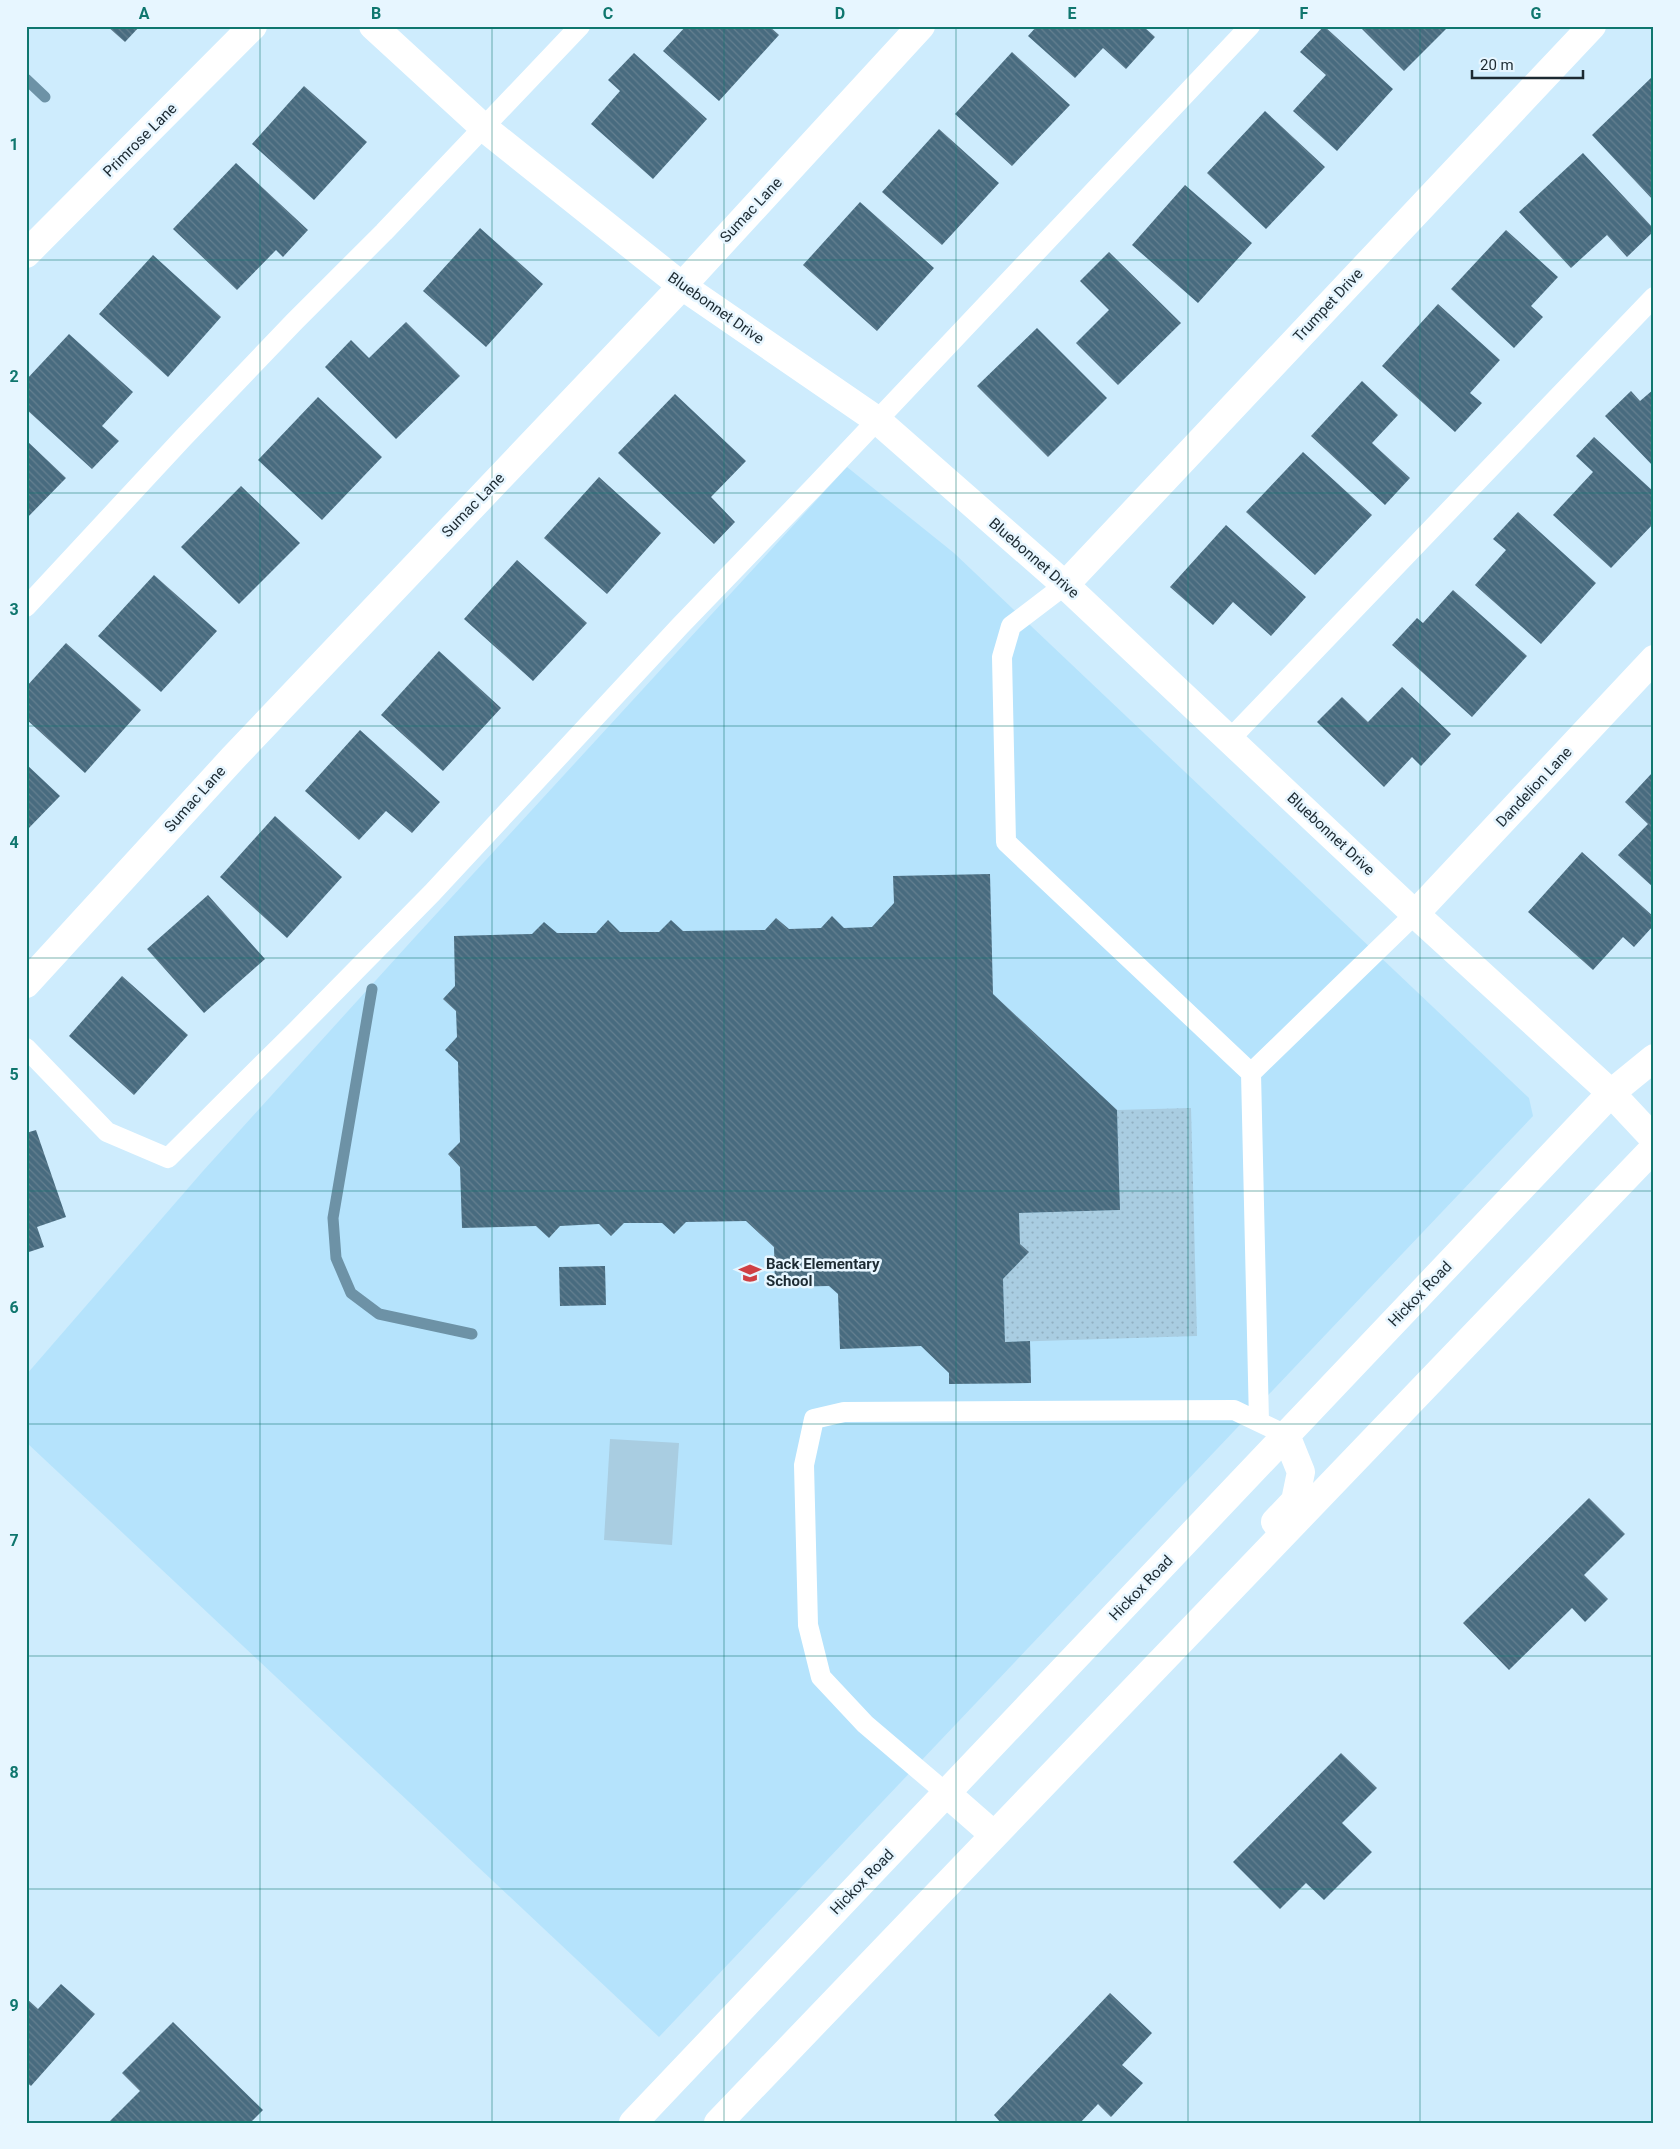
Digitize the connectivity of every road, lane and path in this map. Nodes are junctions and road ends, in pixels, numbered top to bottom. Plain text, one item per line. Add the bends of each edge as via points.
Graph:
1 (253, 26) edge
2 (373, 26) edge
3 (580, 26) edge
4 (921, 26) edge
5 (1250, 26) edge
6 (1592, 26) edge
7 (483, 127) junction
8 (26, 254) edge
9 (682, 286) junction
10 (1654, 297) edge
11 (876, 420) junction
12 (1065, 585) junction
13 (26, 607) edge
14 (1654, 659) edge
15 (1230, 739) junction
16 (1415, 914) junction
17 (26, 984) edge
18 (26, 1048) edge
19 (1654, 1058) edge
20 (1251, 1072) junction
21 (1611, 1093) junction
22 (1654, 1139) edge
23 (1654, 1148) edge
24 (1259, 1422) junction
25 (1286, 1436) junction
26 (1060, 1768) junction
27 (946, 1793) junction
28 (994, 1835) junction
29 (633, 2123) edge
30 (718, 2123) edge

1 - 8 street, Primrose Lane
2 - 7 street, Bluebonnet Drive
3 - 7 lane
4 - 9 street, Sumac Lane
5 - 11 lane
6 - 12 street, Trumpet Drive
7 - 9 street, Bluebonnet Drive
7 - 13 lane via 287,329
9 - 11 street, Bluebonnet Drive
9 - 17 street, Sumac Lane via 233,758
10 - 15 lane
11 - 12 street, Bluebonnet Drive
11 - 18 lane via 432,893 168,1158 107,1132
12 - 15 street, Bluebonnet Drive
12 - 20 lane via 1011,626 1002,657 1006,842
14 - 16 street, Dandelion Lane
15 - 16 street, Bluebonnet Drive
16 - 20 lane
16 - 21 street, Bluebonnet Drive
19 - 21 street, Hickox Road
20 - 24 lane
21 - 22 street, Bluebonnet Drive
21 - 25 street, Hickox Road
23 - 26 street
24 - 25 lane
24 - 27 lane via 1234,1410 844,1412 814,1419 804,1465 808,1625 821,1677 865,1724
25 - 26 street via 1301,1472 1295,1501 1066,1737
25 - 27 street, Hickox Road
26 - 28 street
27 - 28 street
27 - 29 street, Hickox Road
28 - 30 street

